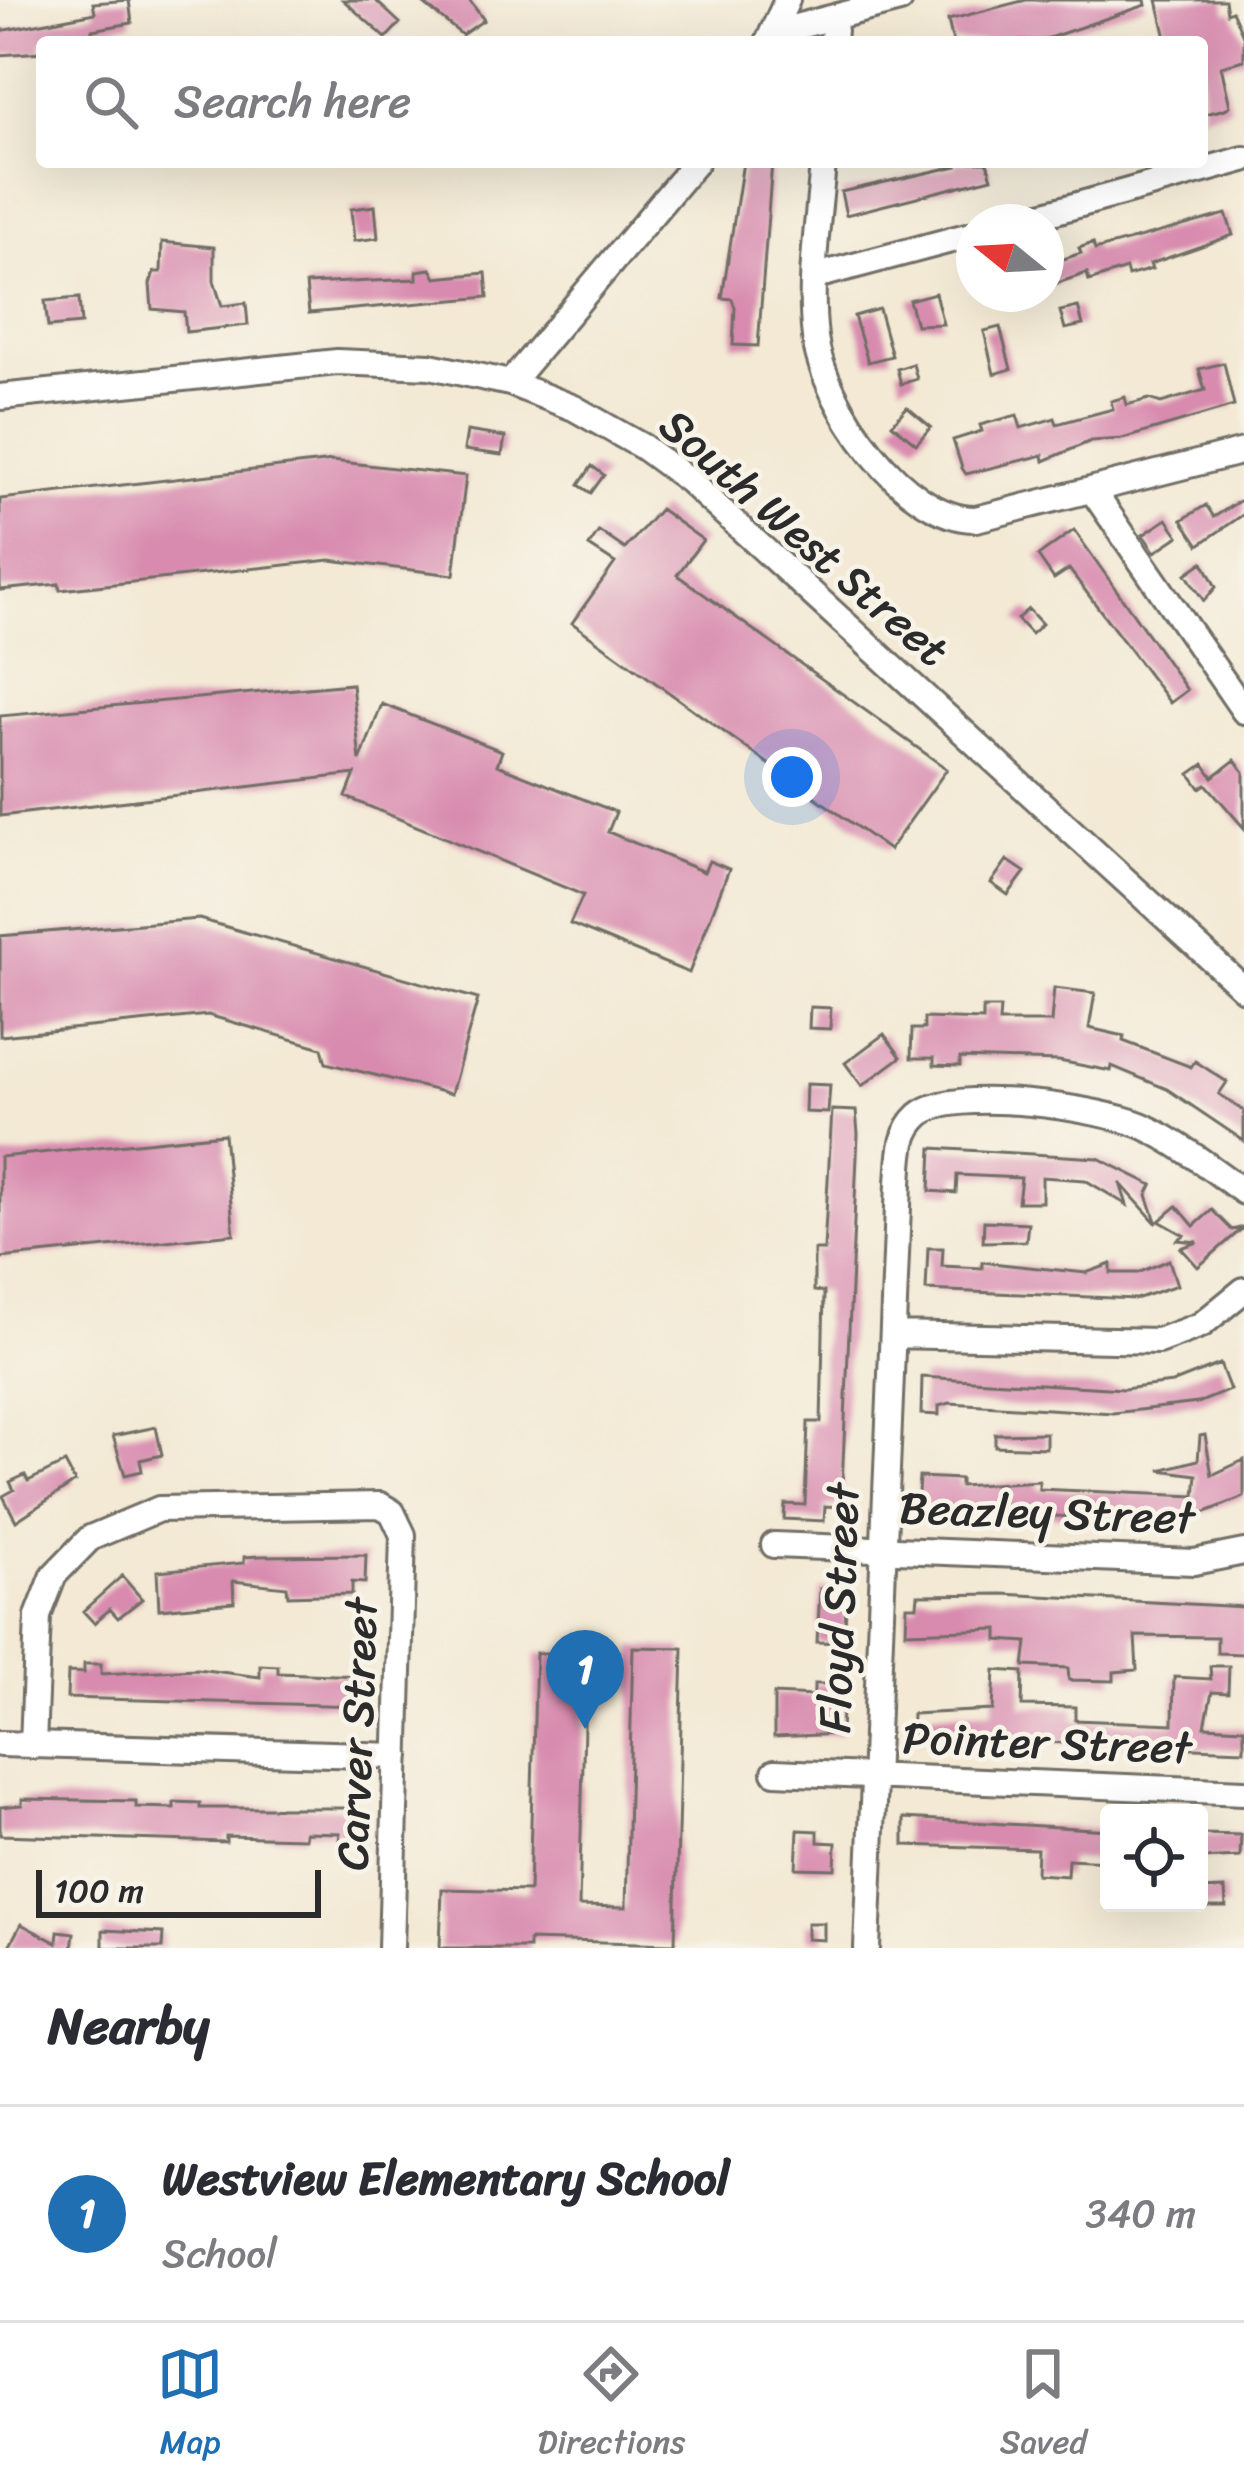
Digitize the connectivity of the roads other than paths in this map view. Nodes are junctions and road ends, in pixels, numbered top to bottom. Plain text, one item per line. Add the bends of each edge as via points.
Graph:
1 (787, 0) edge
2 (900, 0) edge
3 (834, 30) edge
4 (771, 36) edge
5 (786, 36) edge
6 (1244, 159) edge
7 (691, 168) edge
8 (823, 168) edge
9 (1064, 209) edge
10 (956, 239) edge
11 (817, 276) junction
12 (510, 383) junction
13 (0, 398) edge
14 (1244, 451) edge
15 (1092, 490) junction
16 (1242, 704) edge
17 (1244, 989) edge
18 (1244, 1192) edge
19 (1244, 1290) edge
20 (893, 1335) junction
21 (774, 1544) dead end
22 (883, 1549) junction
23 (1244, 1552) edge
24 (0, 1744) edge
25 (33, 1746) junction
26 (397, 1756) junction
27 (775, 1772) dead end
28 (874, 1777) junction
29 (1244, 1792) edge
30 (392, 1948) edge
31 (867, 1948) edge

1 - 4 street
2 - 3 street
3 - 5 street
6 - 9 street
7 - 12 street
8 - 11 street
10 - 11 street
11 - 15 street via 815,342 832,389 910,493 960,519
12 - 13 street, South West Street via 430,367 337,362
12 - 17 street, South West Street via 597,419 688,480
14 - 15 street
15 - 16 street
18 - 20 street, Floyd Street via 1164,1137 1109,1114 941,1103 917,1116 902,1142
19 - 20 street via 1201,1325 1158,1341
20 - 22 street, Floyd Street
21 - 22 street, Beazley Street
22 - 23 street, Beazley Street via 1194,1562
22 - 28 street, Floyd Street
24 - 25 street
25 - 26 street
25 - 26 street, Carver Street via 35,1640 46,1593 70,1555 113,1523 158,1509 368,1503 400,1523
26 - 30 street, Carver Street
27 - 28 street, Pointer Street
28 - 29 street, Pointer Street
28 - 31 street, Floyd Street

